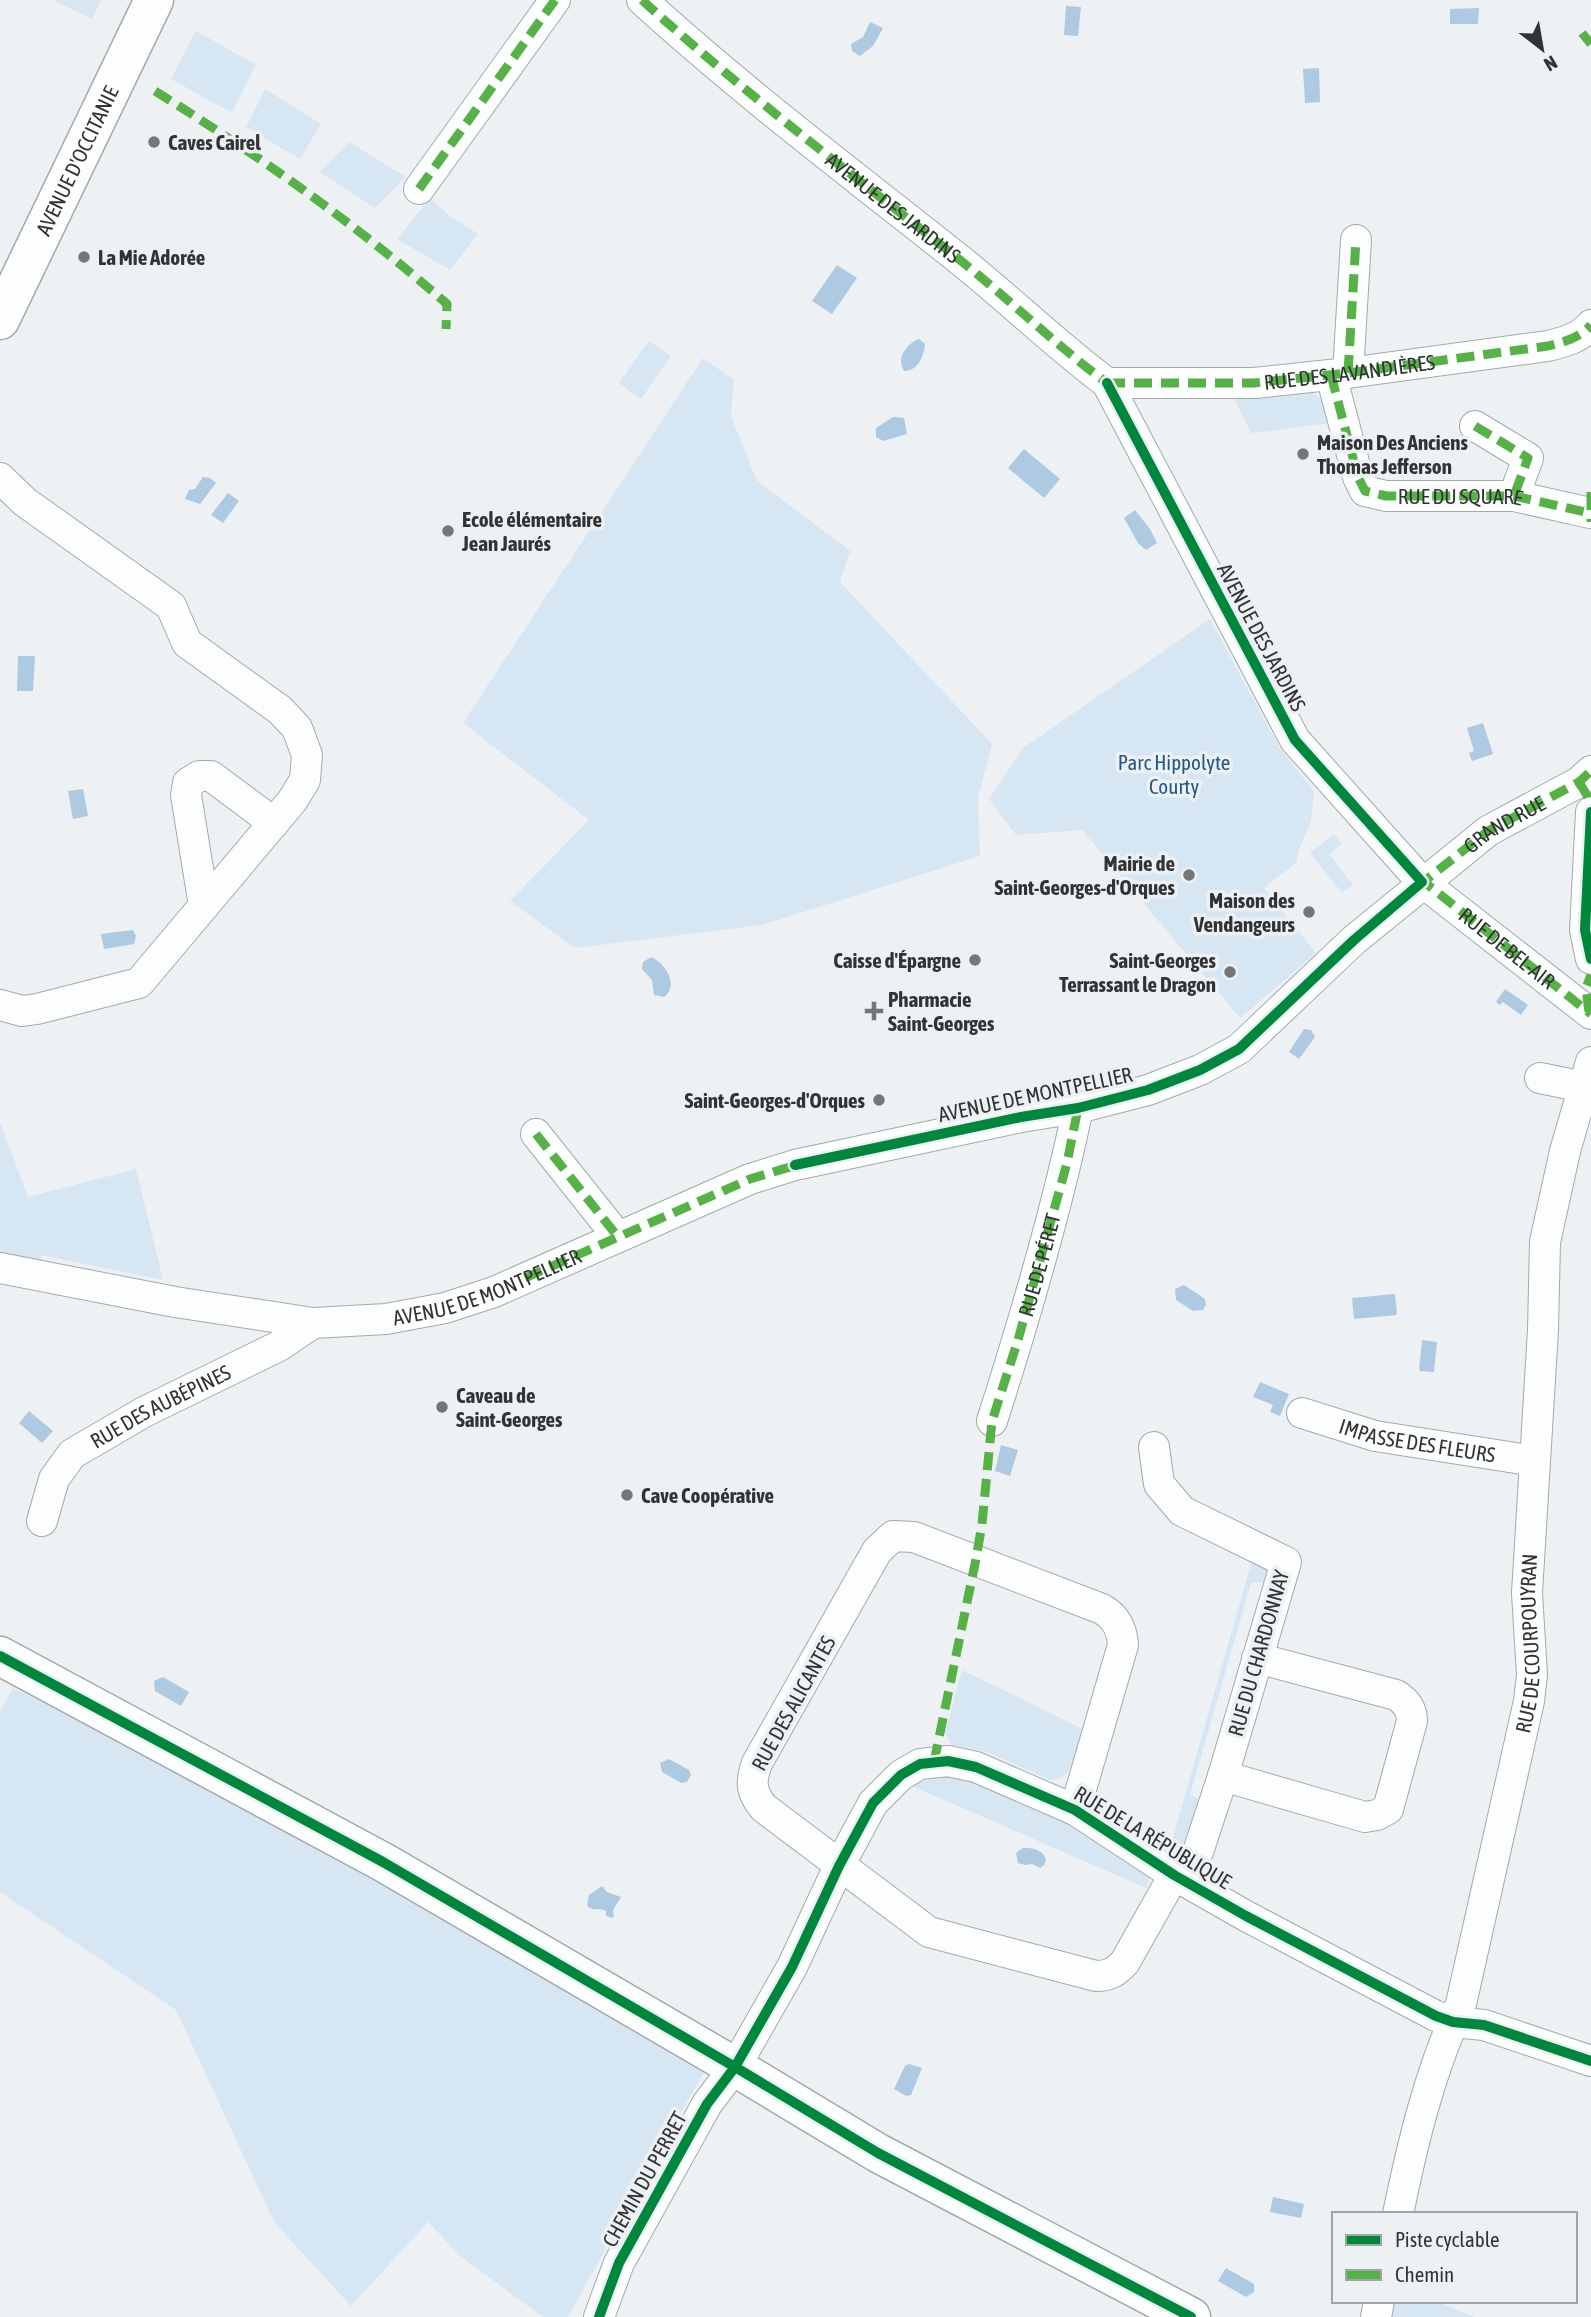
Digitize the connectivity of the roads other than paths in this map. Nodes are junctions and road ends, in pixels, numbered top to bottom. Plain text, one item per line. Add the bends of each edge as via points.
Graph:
1 (154, 0) edge
2 (555, 0) edge
3 (644, 1) edge
4 (419, 189) dead end
5 (1356, 240) dead end
6 (0, 320) edge
7 (1589, 327) edge
8 (1340, 374) junction
9 (1107, 383) junction
10 (1475, 426) dead end
11 (0, 478) edge
12 (1514, 496) junction
13 (1591, 512) edge
14 (1585, 776) edge
15 (1591, 812) edge
16 (274, 823) junction
17 (1422, 882) junction
18 (205, 906) junction
19 (1591, 959) edge
20 (1590, 995) edge
21 (0, 1005) edge
22 (1587, 1074) edge
23 (1540, 1078) dead end
24 (1078, 1108) junction
25 (536, 1134) dead end
26 (618, 1237) junction
27 (0, 1268) edge
28 (313, 1323) junction
29 (1302, 1413) dead end
30 (992, 1420) dead end
31 (1154, 1447) dead end
32 (1535, 1461) junction
33 (41, 1521) dead end
34 (0, 1656) edge
35 (1257, 1658) junction
36 (1223, 1776) junction
37 (1075, 1810) junction
38 (839, 1866) junction
39 (1181, 1878) junction
40 (1453, 2022) junction
41 (1591, 2061) edge
42 (735, 2067) junction
43 (1398, 2212) edge
44 (599, 2317) edge
45 (1191, 2317) edge

1 - 6 street, AVENUE D'OCCITANIE
2 - 4 street
3 - 9 street, AVENUE DES JARDINS via 762,104
5 - 8 street
7 - 8 street, RUE DES LAVANDIÈRES via 1548,346
8 - 9 street, RUE DES LAVANDIÈRES via 1254,383
8 - 12 street, RUE DU SQUARE via 1358,477 1365,491 1386,496
9 - 17 street, AVENUE DES JARDINS via 1295,740
10 - 12 street via 1528,458
11 - 16 street via 25,502 172,606 187,643 280,710 297,728 307,755 305,780
12 - 13 street, RUE DU SQUARE
14 - 15 street
14 - 17 street, GRAND RUE via 1488,831
15 - 19 street via 1585,930
16 - 18 street
16 - 18 street via 211,776 187,783
17 - 20 street, RUE DE BEL-AIR
17 - 24 street, AVENUE DE MONTPELLIER via 1239,1049 1148,1090
18 - 21 street via 139,983 22,1011
22 - 23 street
22 - 32 street, RUE DE COURPOUYRAN via 1545,1241
24 - 26 street, AVENUE DE MONTPELLIER via 795,1165 750,1179
24 - 30 street, RUE DE PÉRET via 1067,1163
25 - 26 street
26 - 28 street, AVENUE DE MONTPELLIER via 494,1292 445,1308 386,1320
27 - 28 street, AVENUE DE MONTPELLIER
28 - 33 street, RUE DES AUBÉPINES via 279,1346 144,1412 72,1454 54,1479
29 - 32 street, IMPASSE DES FLEURS via 1375,1436
31 - 35 street, RUE DU CHARDONNAY via 1159,1484 1182,1511 1286,1562
32 - 40 street, RUE DE COURPOUYRAN via 1527,1593 1529,1701 1461,2004
34 - 42 street via 383,1862
35 - 36 street, RUE DU CHARDONNAY
35 - 36 street via 1404,1700 1412,1721 1388,1809 1365,1816
36 - 39 street, RUE DU CHARDONNAY
37 - 38 street, RUE DE LA RÉPUBLIQUE via 976,1767 948,1761 920,1764 873,1803
37 - 38 street, RUE DES ALICANTES via 1123,1645 1117,1623 1102,1609 976,1559 914,1537 893,1536 877,1551 757,1763 751,1782 764,1808
37 - 39 street, RUE DE LA RÉPUBLIQUE
38 - 39 street, RUE DES ALICANTES via 929,1932 1096,1976 1105,1976 1125,1962
38 - 42 street, RUE DE LA RÉPUBLIQUE via 792,1967
39 - 40 street, RUE DE LA RÉPUBLIQUE
40 - 41 street, RUE DE LA RÉPUBLIQUE via 1484,2025
40 - 43 street, RUE DE COURPOUYRAN via 1431,2080
42 - 44 street, CHEMIN DU PERRET via 707,2104 654,2198 620,2263
42 - 45 street via 878,2153

